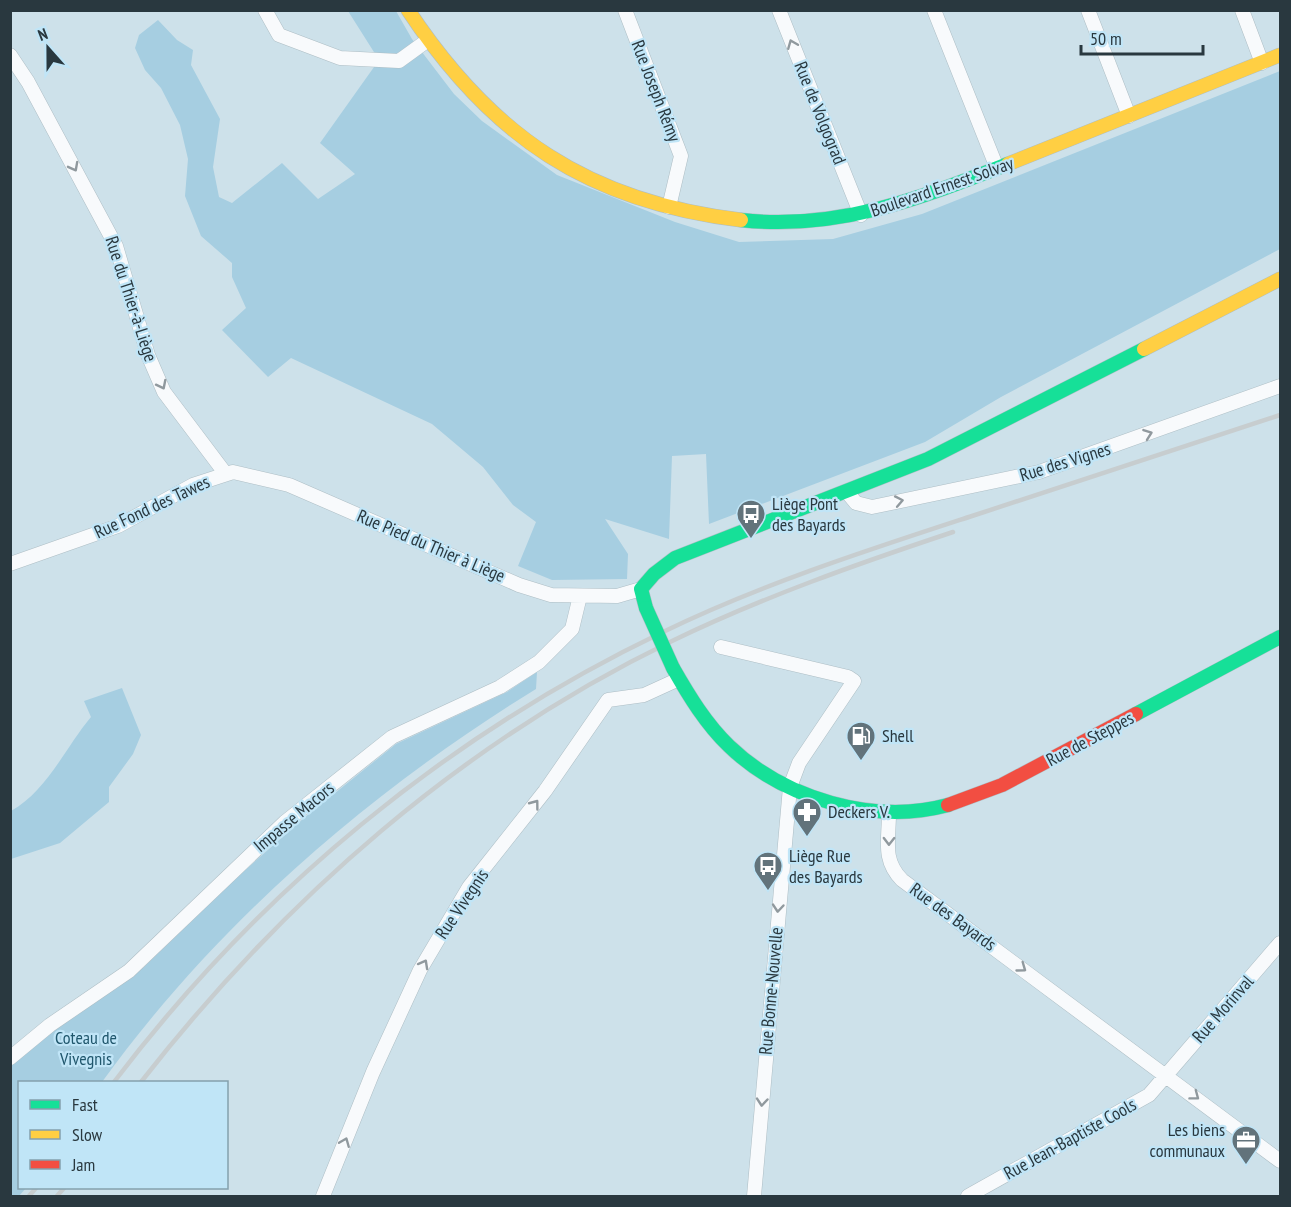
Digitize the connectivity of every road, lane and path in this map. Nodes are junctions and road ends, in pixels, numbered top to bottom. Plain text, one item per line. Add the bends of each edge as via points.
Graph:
1 (266, 10) edge
2 (408, 10) edge
3 (625, 10) edge
4 (779, 10) edge
5 (934, 10) edge
6 (1088, 10) edge
7 (1242, 10) edge
8 (428, 40) junction
9 (10, 55) edge
10 (1281, 55) edge
11 (1262, 63) junction
12 (1129, 116) junction
13 (997, 168) junction
14 (669, 207) junction
15 (861, 215) junction
16 (1281, 279) edge
17 (1281, 386) edge
18 (225, 473) junction
19 (847, 492) junction
20 (10, 564) edge
21 (641, 590) junction
22 (580, 596) junction
23 (1281, 637) edge
24 (721, 647) dead end
25 (676, 673) junction
26 (790, 787) junction
27 (889, 813) junction
28 (1281, 943) edge
29 (10, 1058) edge
30 (1165, 1075) junction
31 (1281, 1161) edge
32 (323, 1197) edge
33 (754, 1197) edge
34 (968, 1197) edge

1 - 8 street via 279,35 340,58 399,61
2 - 8 street, Boulevard Ernest Solvay
3 - 14 street, Rue Joseph Rémy via 681,156
15 -> 4 street, Rue de Volgograd
5 - 13 street
6 - 12 street
7 - 11 street
8 - 14 street, Boulevard Ernest Solvay via 472,93 544,153 598,183
9 -> 18 street, Rue du Thier-à-Liège via 117,246 148,355 164,392
10 - 11 street, Boulevard Ernest Solvay
11 - 12 street, Boulevard Ernest Solvay
12 - 13 street, Boulevard Ernest Solvay
13 - 15 street, Boulevard Ernest Solvay via 922,198
14 - 15 street, Boulevard Ernest Solvay via 713,218 774,223
16 - 19 street via 928,459
19 -> 17 street, Rue des Vignes via 856,502 872,507 1039,472
18 - 20 street, Rue Fond des Tawes via 193,485 118,526
18 - 22 street, Rue Pied du Thier à Liège via 289,485 519,585 551,595
19 - 21 street via 675,558
21 - 22 street, Rue Pied du Thier à Liège via 617,596
21 - 25 street, bridge
22 - 29 street, Impasse Macors via 572,629 539,662 500,687 392,737 285,822 129,971 44,1029
23 - 27 street, Rue de Steppes via 1002,785 935,809
24 - 26 street, Rue Bonne-Nouvelle via 854,681 799,763
25 - 26 street via 710,726 731,746
32 -> 25 street, Rue Vivegnis via 373,1072 420,970 469,887 545,791 608,700 644,695
26 - 27 street via 820,800
26 -> 33 street, Rue Bonne-Nouvelle
27 -> 30 street, Rue des Bayards via 889,860 891,869 902,880
28 - 30 street, Rue Morinval
30 -> 31 street, Rue des Bayards
30 - 34 street, Rue Jean-Baptiste Cools via 1149,1095

